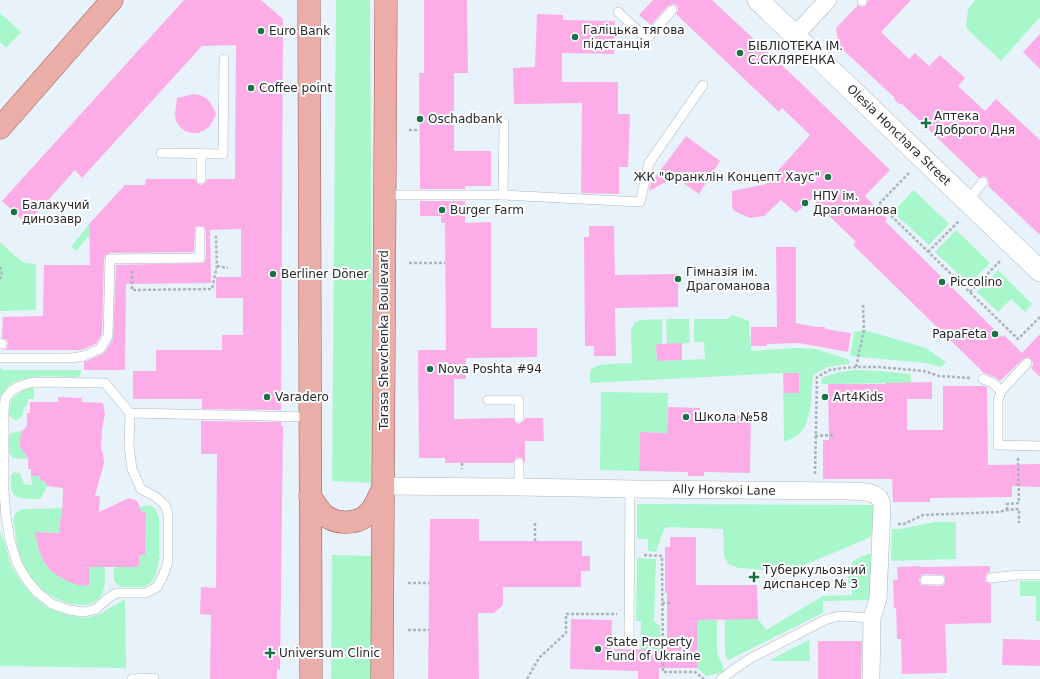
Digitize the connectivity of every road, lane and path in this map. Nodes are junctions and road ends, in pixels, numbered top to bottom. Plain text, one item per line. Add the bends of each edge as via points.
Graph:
1 (112, 0) edge
2 (309, 0) edge
3 (386, 0) edge
4 (758, 0) edge
5 (828, 0) edge
6 (672, 10) dead end
7 (618, 12) dead end
8 (795, 35) junction
9 (224, 59) dead end
10 (703, 85) dead end
11 (504, 123) dead end
12 (0, 128) edge
13 (410, 130) dead end
14 (419, 130) dead end
15 (161, 153) dead end
16 (201, 153) junction
17 (910, 173) dead end
18 (201, 179) dead end
19 (983, 182) dead end
20 (385, 195) junction
21 (503, 195) junction
22 (967, 201) junction
23 (959, 220) dead end
24 (200, 231) dead end
25 (216, 237) dead end
26 (928, 252) junction
27 (1001, 260) dead end
28 (409, 263) dead end
29 (445, 263) dead end
30 (217, 266) junction
31 (0, 267) edge
32 (132, 267) dead end
33 (228, 268) dead end
34 (1040, 271) edge
35 (0, 281) edge
36 (970, 292) junction
37 (863, 305) dead end
38 (1040, 317) edge
39 (0, 358) edge
40 (1027, 363) dead end
41 (856, 367) junction
42 (983, 379) joint
43 (1001, 391) junction
44 (488, 400) dead end
45 (130, 414) junction
46 (310, 417) junction
47 (519, 418) dead end
48 (833, 435) dead end
49 (815, 436) junction
50 (1018, 446) junction
51 (1040, 446) edge
52 (519, 463) dead end
53 (383, 486) junction
54 (519, 487) junction
55 (630, 489) junction
56 (815, 491) junction
57 (310, 496) junction
58 (1007, 510) junction
59 (535, 521) dead end
60 (1019, 523) dead end
61 (904, 524) dead end
62 (534, 541) dead end
63 (654, 556) dead end
64 (1040, 575) edge
65 (990, 578) dead end
66 (925, 580) dead end
67 (940, 580) dead end
68 (408, 583) dead end
69 (430, 583) dead end
70 (662, 603) junction
71 (670, 603) dead end
72 (630, 614) junction
73 (872, 618) junction
74 (408, 630) dead end
75 (429, 630) dead end
76 (629, 638) dead end
77 (154, 678) dead end
78 (132, 679) edge
79 (311, 679) edge
80 (382, 679) edge
81 (528, 679) edge
82 (704, 679) edge
83 (721, 679) edge
84 (871, 679) edge

1 - 12 main road
2 - 46 main road
3 - 20 main road, Tarasa Shevchenka Boulevard
4 - 8 street, Olesia Honchara Street
5 - 8 street
6 - 7 lane via 647,39
8 - 22 street, Olesia Honchara Street
9 - 16 lane via 223,154
10 - 21 lane via 649,163 640,202
11 - 21 lane
13 - 14 path
15 - 16 lane
16 - 18 lane
17 - 26 path via 879,204
19 - 22 lane
20 - 21 lane
20 - 53 main road, Tarasa Shevchenka Boulevard
22 - 34 street, Olesia Honchara Street
23 - 26 path
24 - 39 lane via 200,258 110,259 108,336 100,348 84,356 72,358
25 - 30 path
26 - 36 path
27 - 36 path
28 - 29 path
30 - 32 path via 212,289 132,290
30 - 33 path
31 - 35 path
36 - 38 path via 1018,340
37 - 41 path via 864,330
40 - 43 lane
41 - 42 path via 924,371 939,376
41 - 49 path via 830,370 817,377
42 - 43 lane via 993,383
43 - 50 lane via 998,401 998,445
44 - 47 lane via 518,400
45 - 45 lane via 128,445 132,469 141,489 165,505 168,514 168,562 163,576 157,587 146,593 116,593 96,609 84,612 52,604 27,580 17,563 10,540 4,492 5,400 11,391 33,382 105,383
45 - 46 lane
46 - 57 main road
48 - 49 path
49 - 56 path
50 - 51 lane
50 - 58 path via 1019,503 1007,504
52 - 54 lane
53 - 54 street, Ally Horskoi Lane
53 - 57 main road via 370,512 360,520 352,522 335,520 324,514
53 - 80 main road, Tarasa Shevchenka Boulevard
54 - 55 street, Ally Horskoi Lane
55 - 56 street, Ally Horskoi Lane
55 - 72 lane
56 - 73 street, Ally Horskoi Lane via 868,492 881,500 878,599
57 - 79 main road
58 - 60 path via 1019,509
58 - 61 path via 923,515
59 - 62 path
63 - 70 path via 662,556
64 - 65 lane
66 - 67 lane
68 - 69 path
70 - 71 path
70 - 82 path via 663,672 695,672
72 - 76 lane
72 - 81 path via 566,614 566,633 539,658
73 - 83 lane via 839,616 825,620 751,658
73 - 84 street, Ally Horskoi Lane
74 - 75 path
77 - 78 lane

